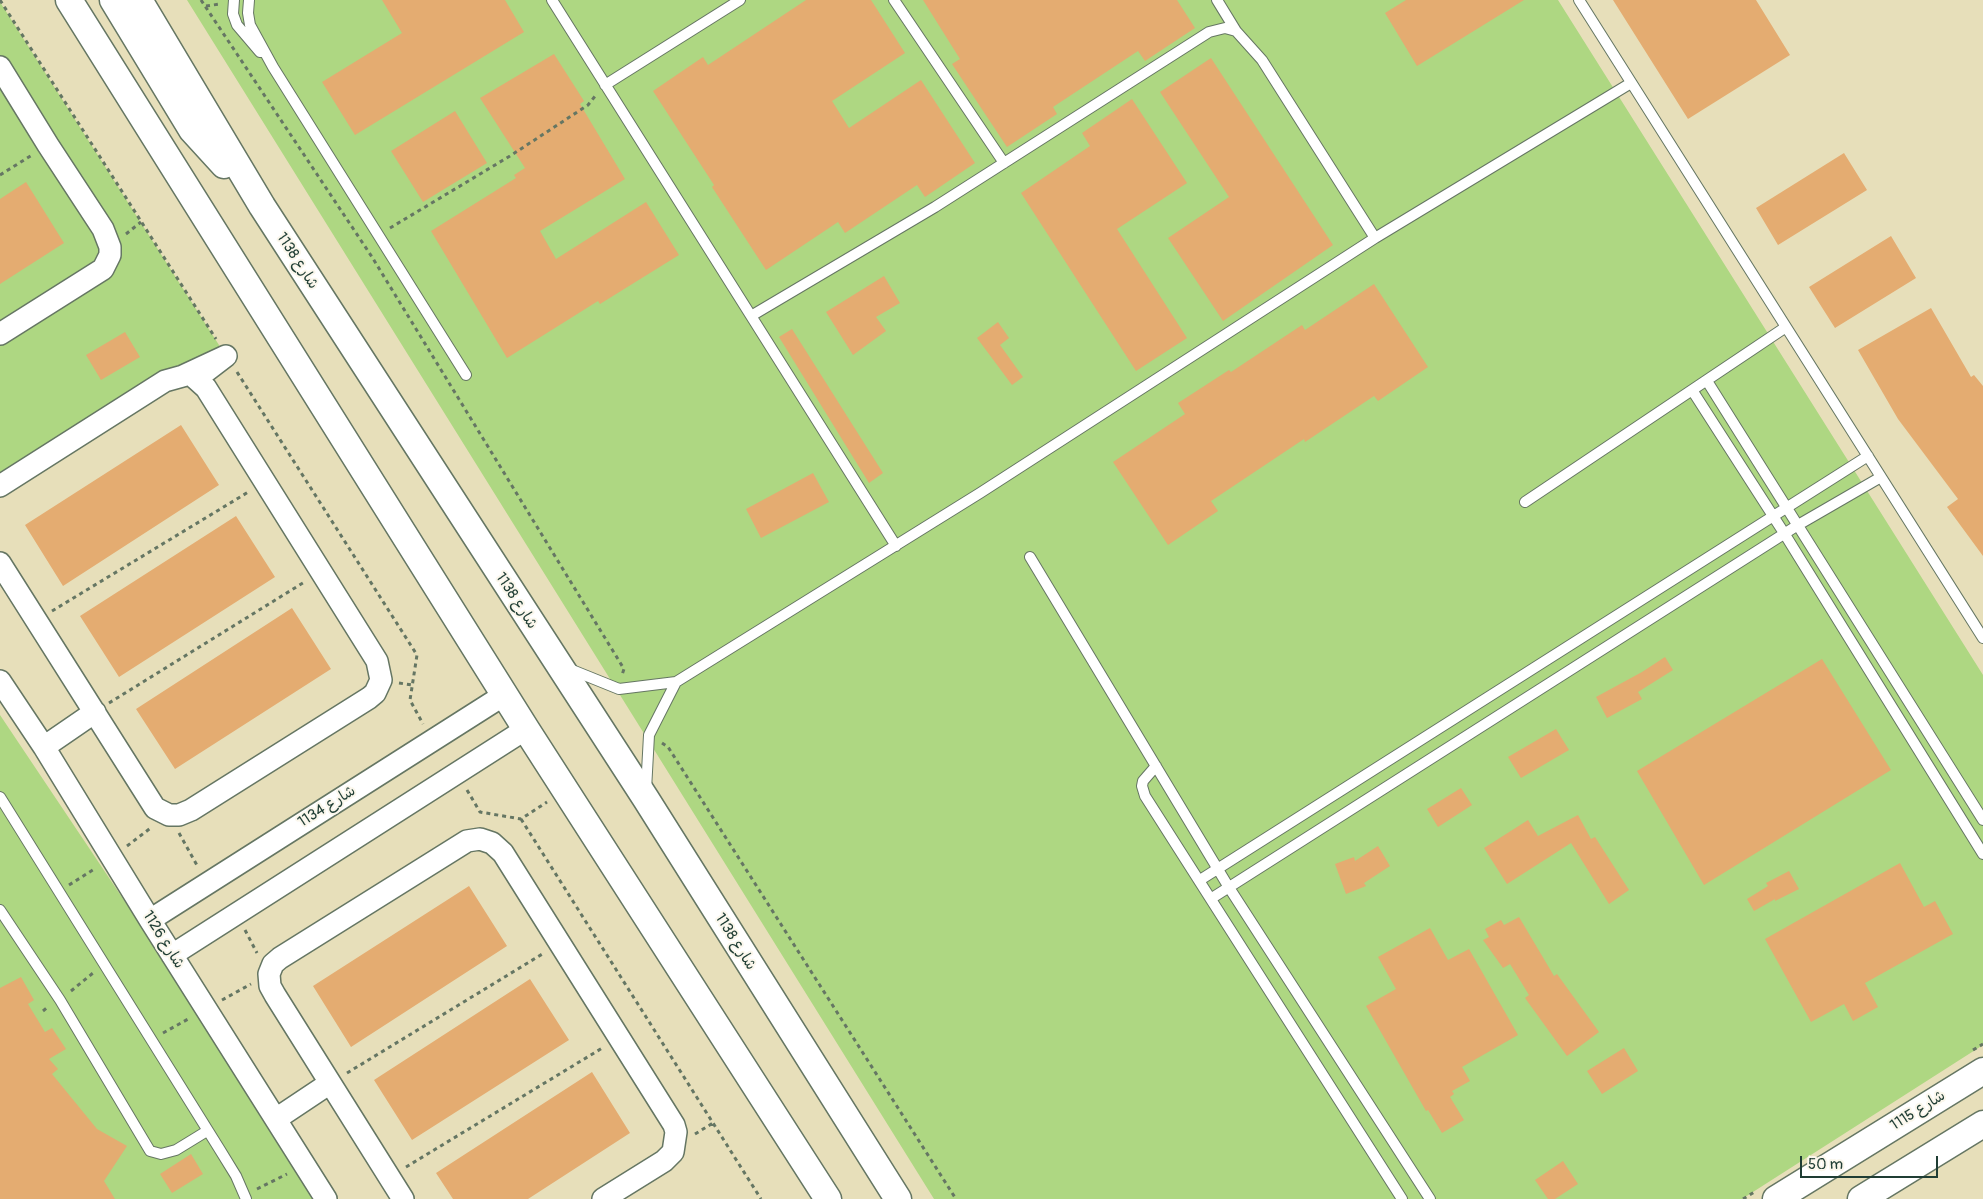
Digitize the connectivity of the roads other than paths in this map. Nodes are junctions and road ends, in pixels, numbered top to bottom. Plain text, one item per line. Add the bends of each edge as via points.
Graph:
1 (70, 0) edge
2 (112, 0) edge
3 (139, 0) edge
4 (234, 0) edge
5 (249, 0) edge
6 (552, 0) edge
7 (740, 0) edge
8 (894, 0) edge
9 (1217, 0) edge
10 (1579, 0) edge
11 (1236, 30) junction
12 (0, 67) edge
13 (274, 67) junction
14 (1631, 83) junction
15 (605, 85) junction
16 (1004, 163) junction
17 (262, 206) junction
18 (1375, 238) junction
19 (751, 316) junction
20 (1786, 327) junction
21 (0, 334) edge
22 (466, 375) dead end
23 (1707, 380) junction
24 (1692, 390) junction
25 (1868, 456) junction
26 (1881, 477) junction
27 (0, 486) edge
28 (1525, 502) dead end
29 (1786, 507) junction
30 (1773, 516) junction
31 (1798, 525) junction
32 (1784, 533) junction
33 (896, 546) junction
34 (1030, 557) dead end
35 (0, 563) edge
36 (1983, 638) edge
37 (557, 664) junction
38 (0, 681) edge
39 (676, 682) junction
40 (504, 695) junction
41 (94, 712) junction
42 (526, 730) junction
43 (44, 747) junction
44 (1156, 766) junction
45 (646, 799) junction
46 (2, 805) edge
47 (1983, 820) edge
48 (1983, 854) edge
49 (1218, 868) junction
50 (1200, 880) junction
51 (1228, 886) junction
52 (1212, 898) junction
53 (0, 910) edge
54 (150, 920) junction
55 (172, 955) junction
56 (1983, 1071) edge
57 (330, 1083) junction
58 (771, 1109) junction
59 (276, 1119) junction
60 (1983, 1124) edge
61 (207, 1131) junction
62 (882, 1173) junction
63 (245, 1197) edge
64 (326, 1199) edge
65 (403, 1199) edge
66 (603, 1199) edge
67 (828, 1199) edge
68 (848, 1199) edge
69 (898, 1199) edge
70 (917, 1199) edge
71 (1402, 1199) edge
72 (1430, 1199) edge
73 (1776, 1199) edge
74 (1861, 1199) edge

1 - 40 street
2 - 17 street via 192,130
3 - 17 street, شارع 1138
4 - 13 lane via 233,14 237,25
5 - 13 lane via 250,25
6 - 15 lane
7 - 15 lane
8 - 16 lane
9 - 11 lane
10 - 14 lane
11 - 16 lane via 1225,28 1209,32
11 - 18 lane via 1262,60
12 - 21 street via 103,229 110,247 103,269
13 - 22 lane
14 - 18 lane
14 - 20 lane
15 - 19 lane
16 - 19 lane
17 - 37 street, شارع 1138
18 - 33 lane
19 - 33 lane
20 - 23 lane
20 - 25 lane
23 - 24 lane
23 - 29 lane
24 - 28 lane
24 - 30 lane
25 - 26 lane
25 - 29 lane
26 - 31 lane
26 - 36 lane
27 - 41 street via 165,381 226,356 196,379 206,388 265,481 377,661 380,674 379,687 369,698 191,810 174,816 155,808
29 - 30 lane
29 - 31 lane
30 - 32 lane
30 - 49 lane
31 - 32 lane
31 - 47 lane
32 - 48 lane
32 - 51 lane
33 - 39 lane
34 - 44 lane
35 - 41 street
37 - 39 lane via 619,689
37 - 45 street, شارع 1138
38 - 43 street, شارع 1126
39 - 45 lane via 649,735
40 - 42 street
40 - 54 street, شارع 1134
41 - 43 street
42 - 55 street
42 - 58 street
43 - 54 street, شارع 1126
44 - 49 lane
44 - 50 lane via 1143,781 1142,791
45 - 62 street, شارع 1138
46 - 61 lane
49 - 50 lane
49 - 51 lane
50 - 52 lane
51 - 52 lane
51 - 72 lane
52 - 71 lane
53 - 61 lane via 60,1000 150,1150 161,1154 176,1150
54 - 55 street, شارع 1126
55 - 59 street, شارع 1126
56 - 73 street, شارع 1115
57 - 59 street
57 - 65 street
57 - 66 street via 274,995 270,986 271,968 280,958 467,841 486,840 503,853 674,1125 676,1139 673,1152
58 - 67 street
58 - 68 street via 825,1168
59 - 64 street, شارع 1126
60 - 74 street
61 - 63 lane
62 - 69 street, شارع 1138
62 - 70 street via 911,1190

